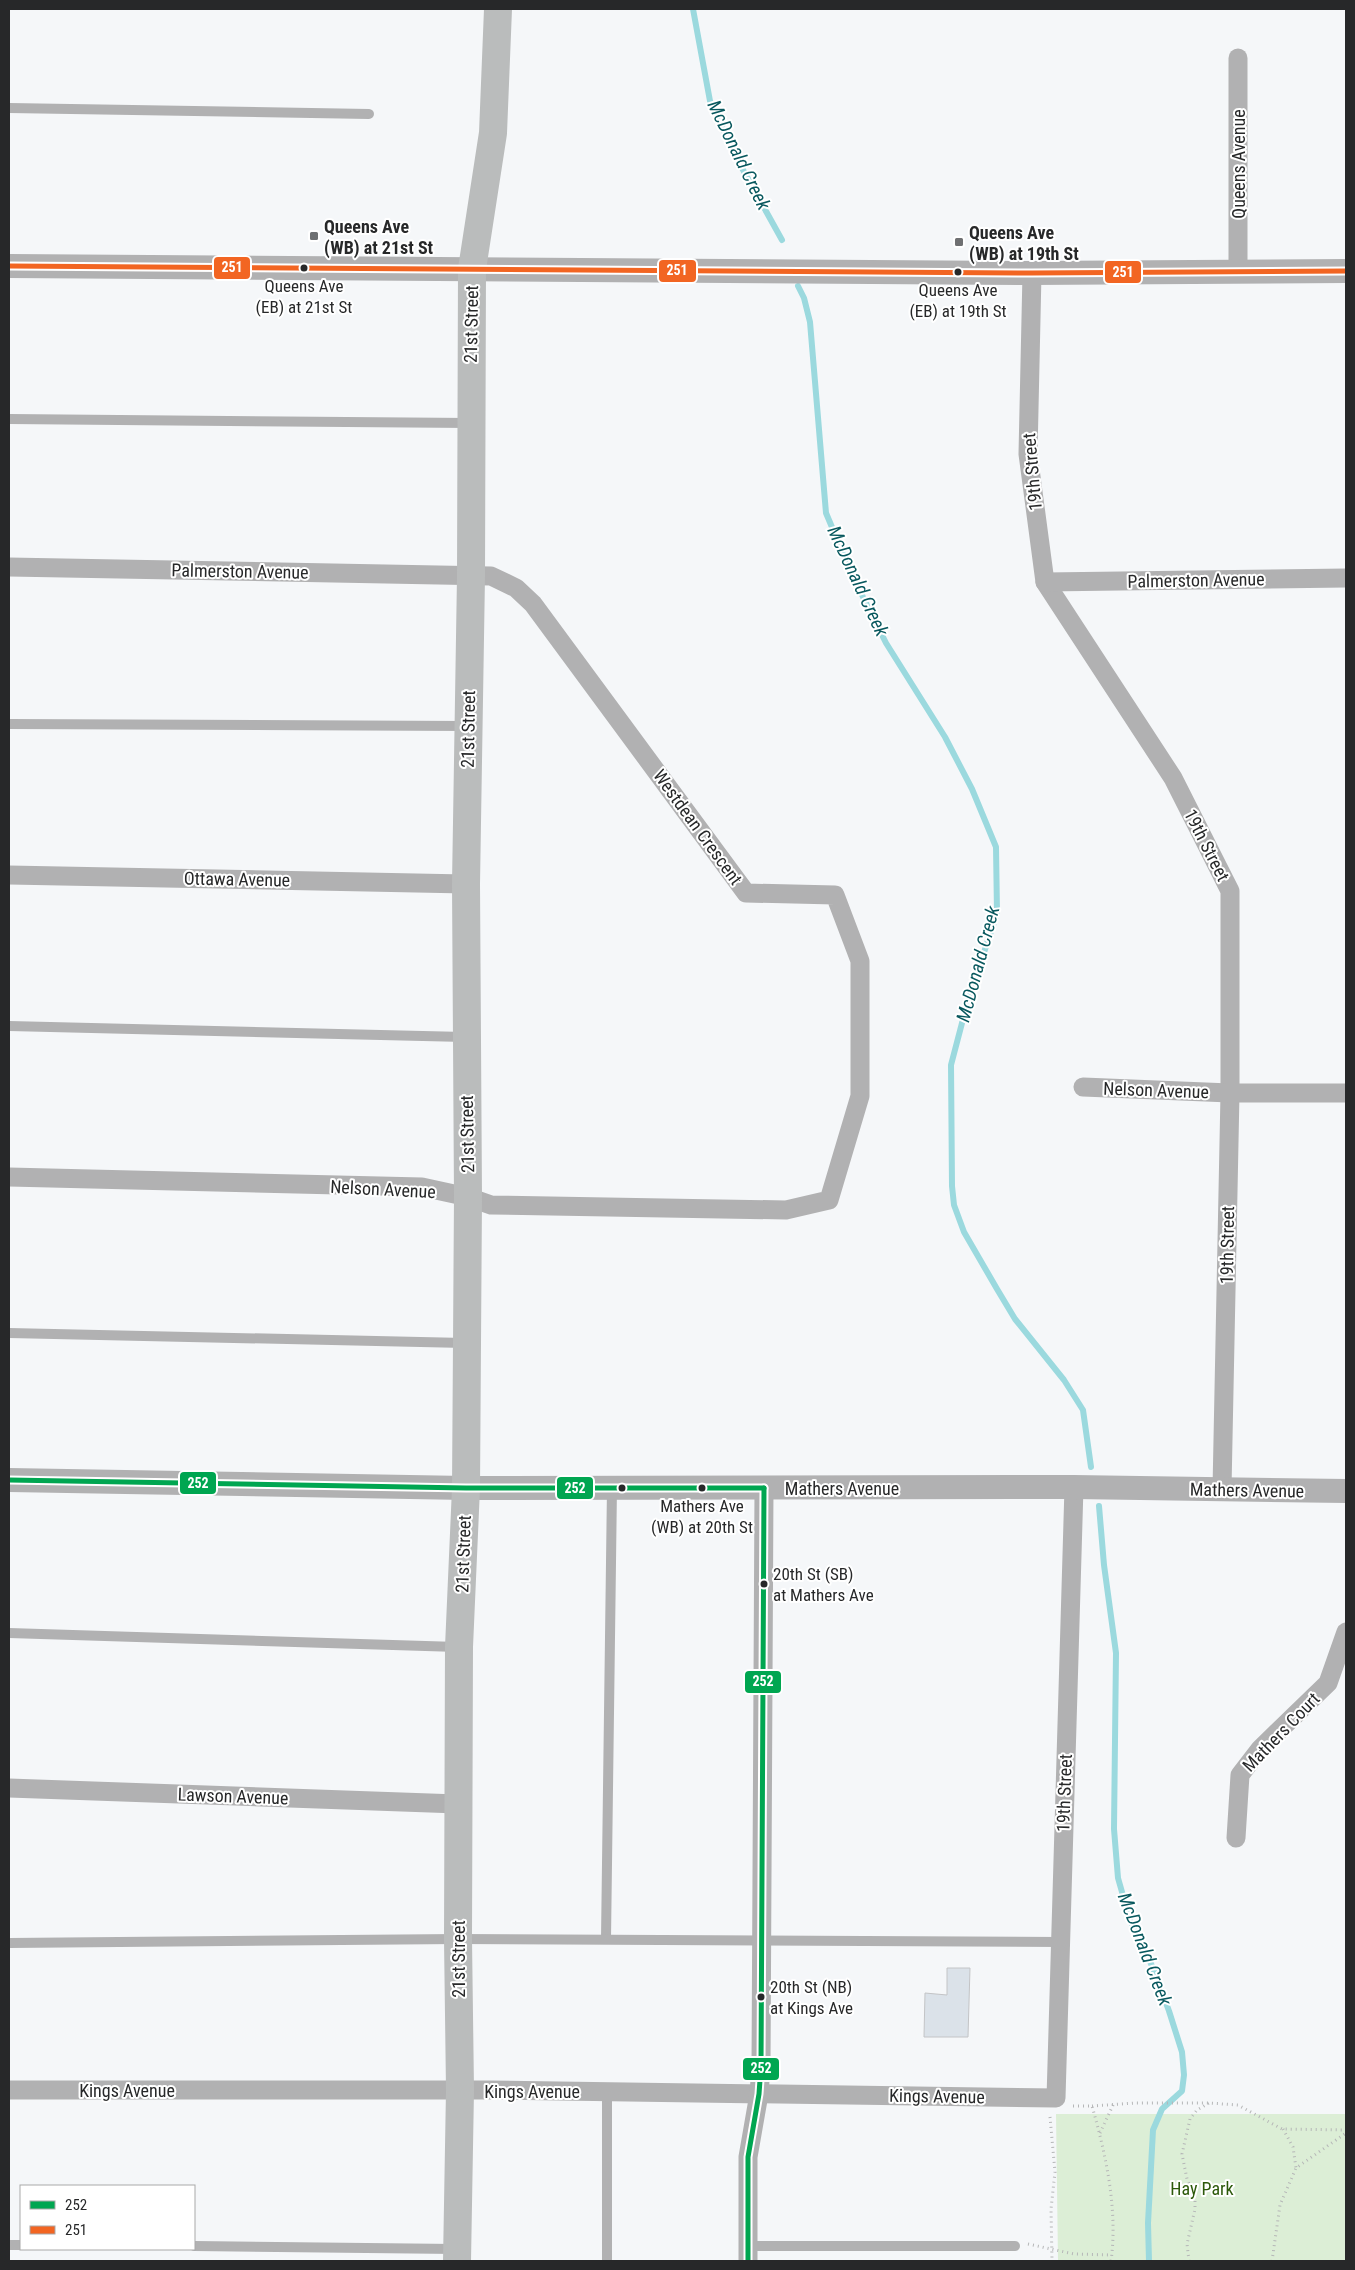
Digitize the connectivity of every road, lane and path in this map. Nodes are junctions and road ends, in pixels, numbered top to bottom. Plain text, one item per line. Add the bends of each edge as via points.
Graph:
1 (498, 9) edge
2 (1238, 58) dead end
3 (9, 108) edge
4 (369, 114) dead end
5 (9, 266) edge
6 (472, 269) junction
7 (1238, 271) junction
8 (1346, 271) edge
9 (1032, 273) junction
10 (9, 420) edge
11 (470, 423) junction
12 (9, 567) edge
13 (471, 576) junction
14 (1346, 578) edge
15 (1045, 582) junction
16 (9, 724) edge
17 (467, 726) junction
18 (9, 875) edge
19 (466, 884) junction
20 (9, 1026) edge
21 (466, 1037) junction
22 (1083, 1087) dead end
23 (1230, 1093) junction
24 (1346, 1093) edge
25 (9, 1177) edge
26 (468, 1197) junction
27 (786, 1210) joint
28 (9, 1333) edge
29 (466, 1344) junction
30 (9, 1480) edge
31 (612, 1487) junction
32 (1074, 1487) junction
33 (466, 1488) junction
34 (764, 1488) junction
35 (1222, 1489) junction
36 (1346, 1491) edge
37 (1346, 1632) edge
38 (9, 1634) edge
39 (459, 1647) junction
40 (9, 1788) edge
41 (458, 1804) junction
42 (1236, 1838) dead end
43 (762, 1939) junction
44 (458, 1940) junction
45 (606, 1940) junction
46 (1060, 1942) junction
47 (9, 1943) edge
48 (9, 2090) edge
49 (460, 2090) junction
50 (607, 2091) junction
51 (759, 2094) junction
52 (1056, 2098) junction
53 (1114, 2103) junction
54 (1209, 2103) junction
55 (1092, 2106) junction
56 (1282, 2129) junction
57 (1346, 2131) edge
58 (1100, 2133) junction
59 (1296, 2168) junction
60 (195, 2246) edge
61 (1015, 2246) joint
62 (1053, 2248) junction
63 (748, 2253) edge
64 (457, 2255) edge
65 (1112, 2255) junction
66 (607, 2261) edge
67 (1052, 2261) edge
68 (1111, 2261) edge
69 (1189, 2261) edge
70 (1274, 2261) edge

1 - 6 main road, 21st Street via 493,133
2 - 7 street, Queens Avenue
3 - 4 lane
5 - 6 street
6 - 9 street
6 - 11 main road, 21st Street
7 - 8 street
7 - 9 street
9 - 15 street, 19th Street via 1028,454
10 - 11 lane
11 - 13 main road, 21st Street
12 - 13 street, Palmerston Avenue
13 - 17 main road, 21st Street
13 - 27 street, Westdean Crescent via 491,576 516,588 533,604 746,893 835,895 860,961 860,1096 829,1200
14 - 15 street, Palmerston Avenue
15 - 23 street, 19th Street via 1173,778 1230,891
16 - 17 lane
17 - 19 main road, 21st Street
18 - 19 street, Ottawa Avenue
19 - 21 main road, 21st Street
20 - 21 lane
21 - 26 main road, 21st Street
22 - 23 street, Nelson Avenue
23 - 24 street, Nelson Avenue
23 - 35 street, 19th Street
25 - 26 street, Nelson Avenue via 422,1187
26 - 27 street, Nelson Avenue via 490,1205
26 - 29 main road, 21st Street
28 - 29 lane
29 - 33 main road, 21st Street
30 - 33 street, Mathers Avenue
31 - 33 street, Mathers Avenue
31 - 34 street, Mathers Avenue
31 - 45 lane
32 - 34 street, Mathers Avenue
32 - 35 street, Mathers Avenue
32 - 46 street, 19th Street
33 - 39 main road, 21st Street
34 - 43 street
35 - 36 street, Mathers Avenue
37 - 42 street, Mathers Court via 1328,1683 1260,1749 1240,1775
38 - 39 lane
39 - 41 main road, 21st Street
40 - 41 street, Lawson Avenue
41 - 44 main road, 21st Street
43 - 45 lane
43 - 46 lane
43 - 51 street
44 - 45 lane
44 - 47 lane
44 - 49 main road, 21st Street
46 - 52 street, 19th Street
48 - 49 street, Kings Avenue
49 - 50 street, Kings Avenue
49 - 64 main road, 21st Street
50 - 51 street, Kings Avenue
50 - 66 lane
51 - 52 street, Kings Avenue
51 - 63 street via 748,2157
52 - 55 path via 1065,2105
52 - 62 path via 1049,2125 1055,2172 1051,2208
53 - 54 path
53 - 55 path
53 - 58 path
54 - 56 path via 1238,2105
54 - 69 path via 1190,2119 1182,2154 1196,2209 1187,2244
55 - 58 path
56 - 57 path
56 - 59 path via 1293,2147
57 - 59 path
58 - 65 path via 1112,2217
59 - 70 path via 1280,2206 1272,2255
60 - 64 lane
61 - 62 path via 1029,2244
61 - 63 lane
62 - 65 path via 1074,2254
62 - 67 path
65 - 68 path

